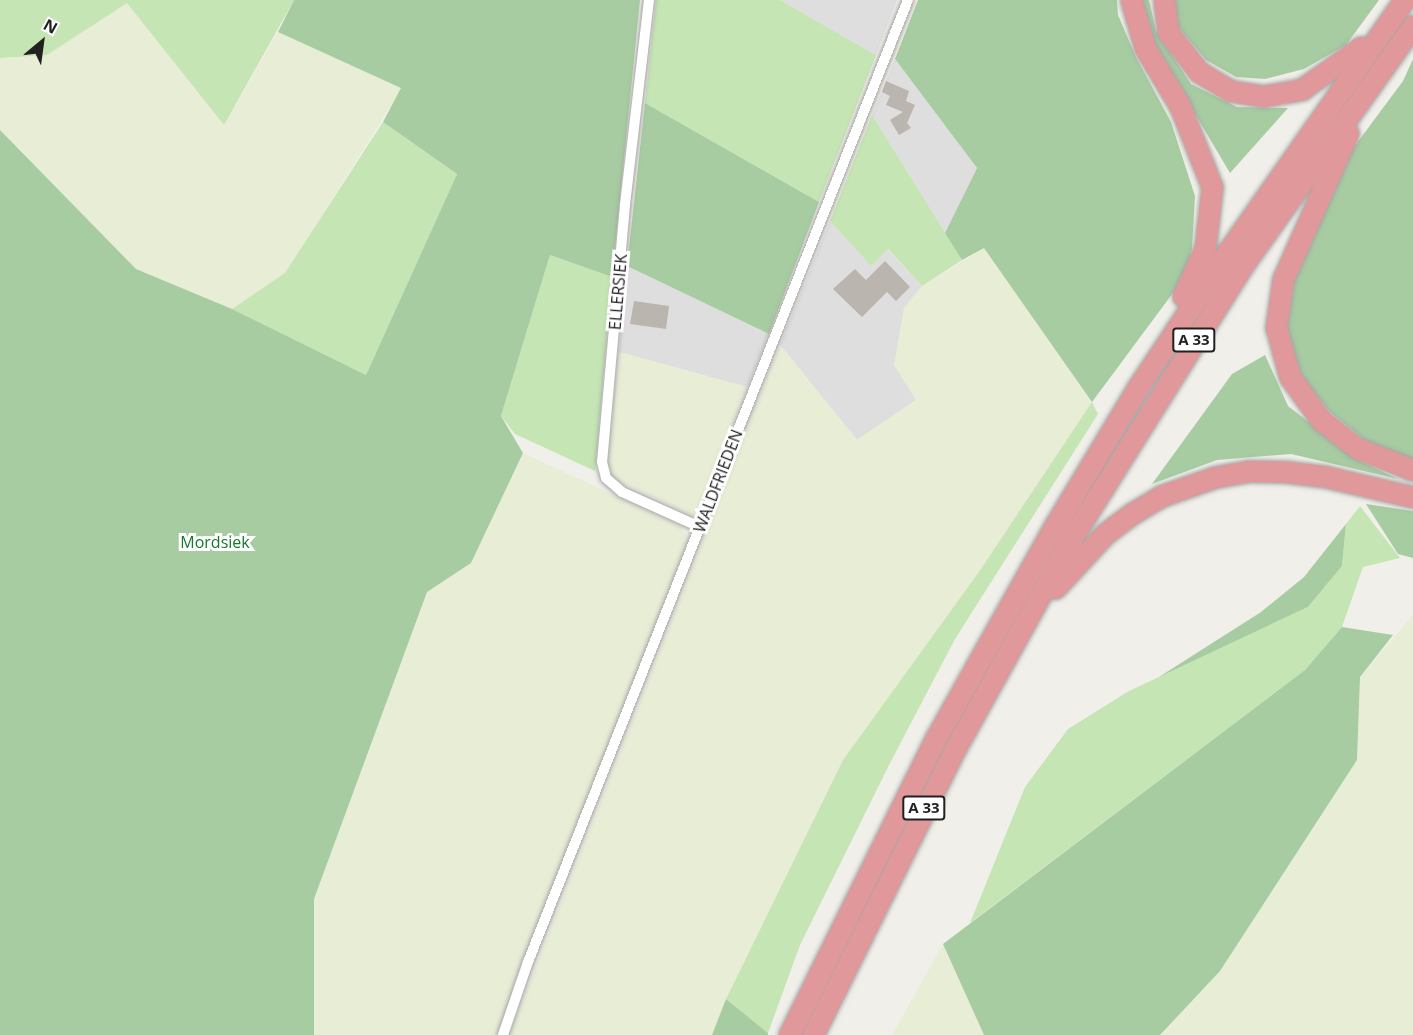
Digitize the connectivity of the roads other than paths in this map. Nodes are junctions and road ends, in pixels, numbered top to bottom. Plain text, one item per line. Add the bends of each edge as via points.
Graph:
1 (650, 0) edge
2 (908, 0) edge
3 (1131, 0) edge
4 (1164, 0) edge
5 (1404, 0) edge
6 (1413, 26) edge
7 (1379, 31) junction
8 (1381, 68) junction
9 (1138, 387) junction
10 (1413, 470) edge
11 (1413, 497) edge
12 (700, 527) junction
13 (1025, 623) junction
14 (503, 1035) edge
15 (789, 1035) edge
16 (813, 1035) edge

1 - 12 street, ELLERSIEK via 625,205 602,462 606,478 622,492
2 - 12 street, WALDFRIEDEN
3 - 9 highway via 1145,48 1180,106 1212,187 1205,248 1194,280 1144,359
4 - 7 highway via 1168,32 1199,72 1231,91 1264,96 1302,89
5 - 7 highway, A 33
6 - 8 highway, A 33
7 - 9 highway, A 33
8 - 10 highway via 1283,279 1276,327 1290,377 1321,420 1357,448
8 - 13 highway, A 33 via 1243,265 1157,398
9 - 15 highway, A 33 via 946,719
11 - 13 highway via 1288,472 1249,471 1188,486 1161,496 1106,533
12 - 14 street, WALDFRIEDEN via 528,962
13 - 16 highway, A 33 via 906,843

